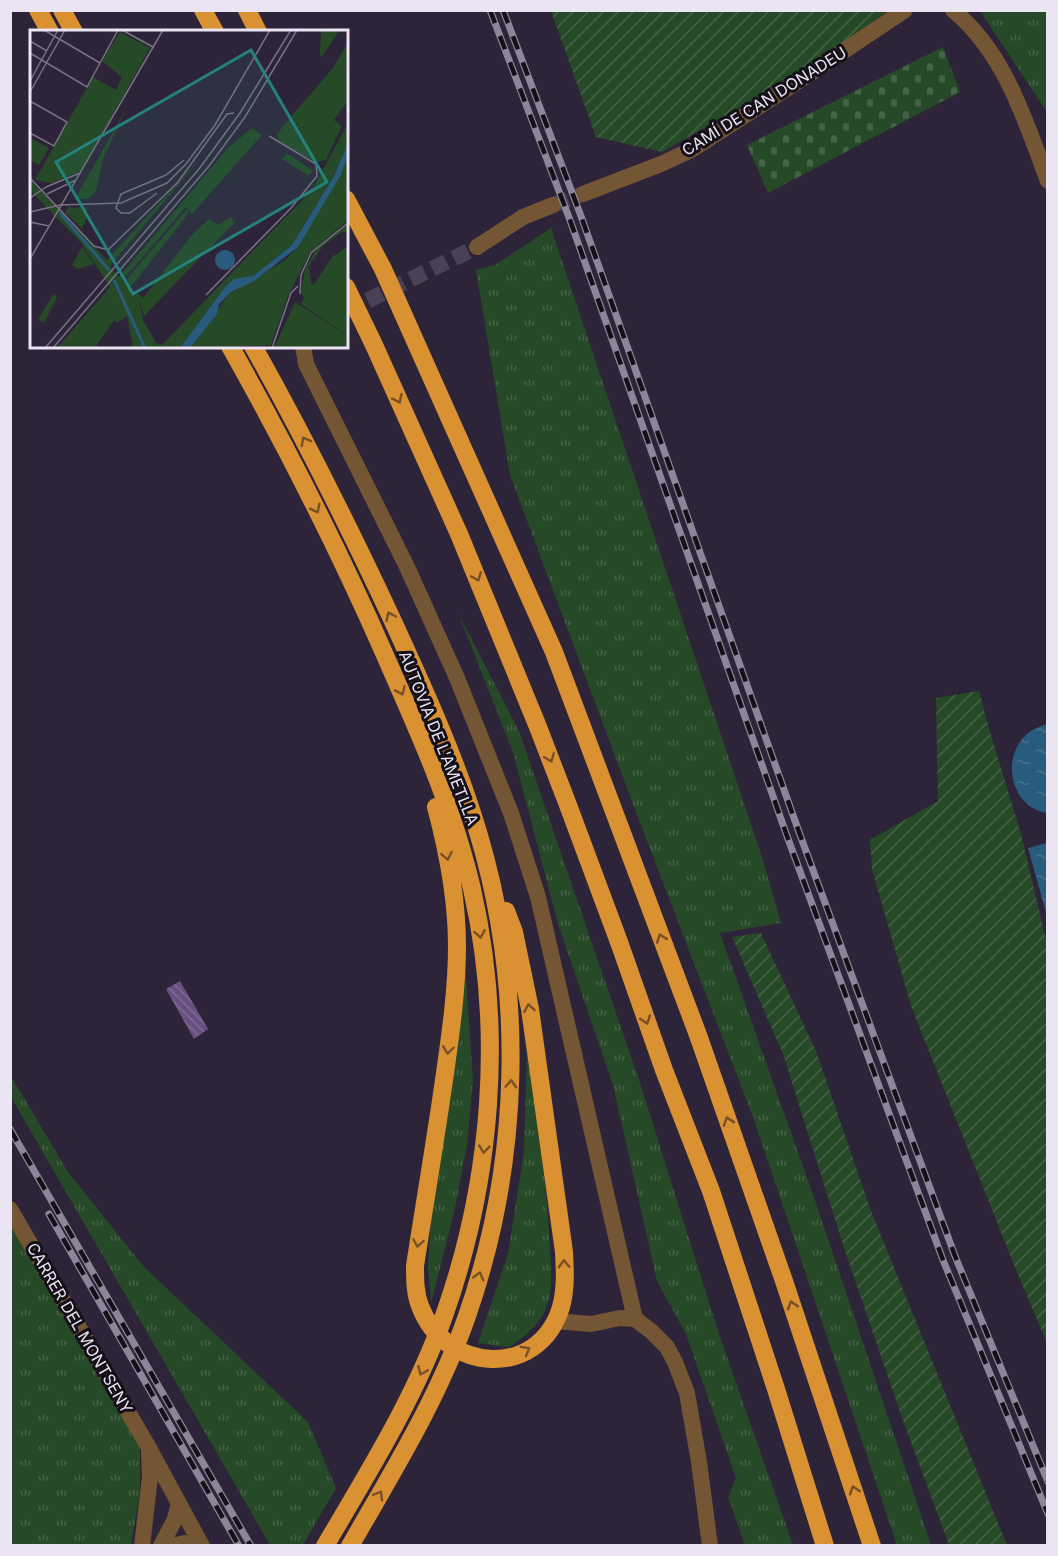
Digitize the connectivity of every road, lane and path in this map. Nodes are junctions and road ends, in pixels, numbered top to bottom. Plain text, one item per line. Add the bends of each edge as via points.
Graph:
1 (38, 10) edge
2 (62, 10) edge
3 (203, 10) edge
4 (247, 10) edge
5 (905, 10) edge
6 (953, 10) edge
7 (49, 30) edge
8 (73, 30) edge
9 (214, 30) edge
10 (257, 30) edge
11 (1047, 181) edge
12 (583, 194) tunnel mouth
13 (348, 203) edge
14 (553, 205) tunnel mouth
15 (477, 248) tunnel mouth
16 (348, 291) edge
17 (231, 348) edge
18 (254, 348) edge
19 (303, 348) edge
20 (413, 718) junction
21 (478, 833) junction
22 (10, 1209) edge
23 (635, 1319) junction
24 (555, 1321) junction
25 (149, 1448) junction
26 (179, 1502) junction
27 (143, 1537) edge
28 (161, 1545) edge
29 (172, 1545) edge
30 (195, 1545) edge
31 (202, 1545) edge
32 (325, 1545) edge
33 (350, 1545) edge
34 (710, 1545) edge
35 (825, 1545) edge
36 (872, 1545) edge

1 - 7 highway
2 - 8 highway
3 - 9 highway
4 - 10 highway
5 - 12 street, CAMÍ DE CAN DONADEU via 690,150
6 - 11 street via 985,43 1020,104
36 -> 13 highway via 698,1035 554,652 383,269
14 - 15 street via 523,217
16 -> 35 highway via 459,534 538,727 711,1191
17 -> 20 highway, AUTOVIA DE L'AMETLLA via 333,542
21 -> 18 highway via 440,727 391,617 324,478
19 - 23 street via 306,364 407,567 457,678 511,813 538,897
20 -> 24 highway via 441,824 456,907 457,946 451,1030 415,1266 417,1296 426,1318 442,1337 462,1352 487,1360 523,1353
20 -> 32 highway, AUTOVIA DE L'AMETLLA via 441,786 472,890 488,997 489,1104 474,1212 444,1316 398,1419
24 -> 21 highway via 564,1291 564,1252 530,1009 514,932
33 -> 21 highway via 426,1413 461,1332 489,1242 500,1187 511,1078 510,1023 498,913
22 - 25 street, CARRER DEL MONTSENY
23 - 24 street via 591,1324
23 - 34 street via 667,1347 687,1393
25 - 26 street, CARRER DEL MONTSENY
25 - 27 street
26 - 27 street via 170,1497 159,1501
26 - 28 street
26 - 31 street, CARRER DEL MONTSENY
29 - 30 street

